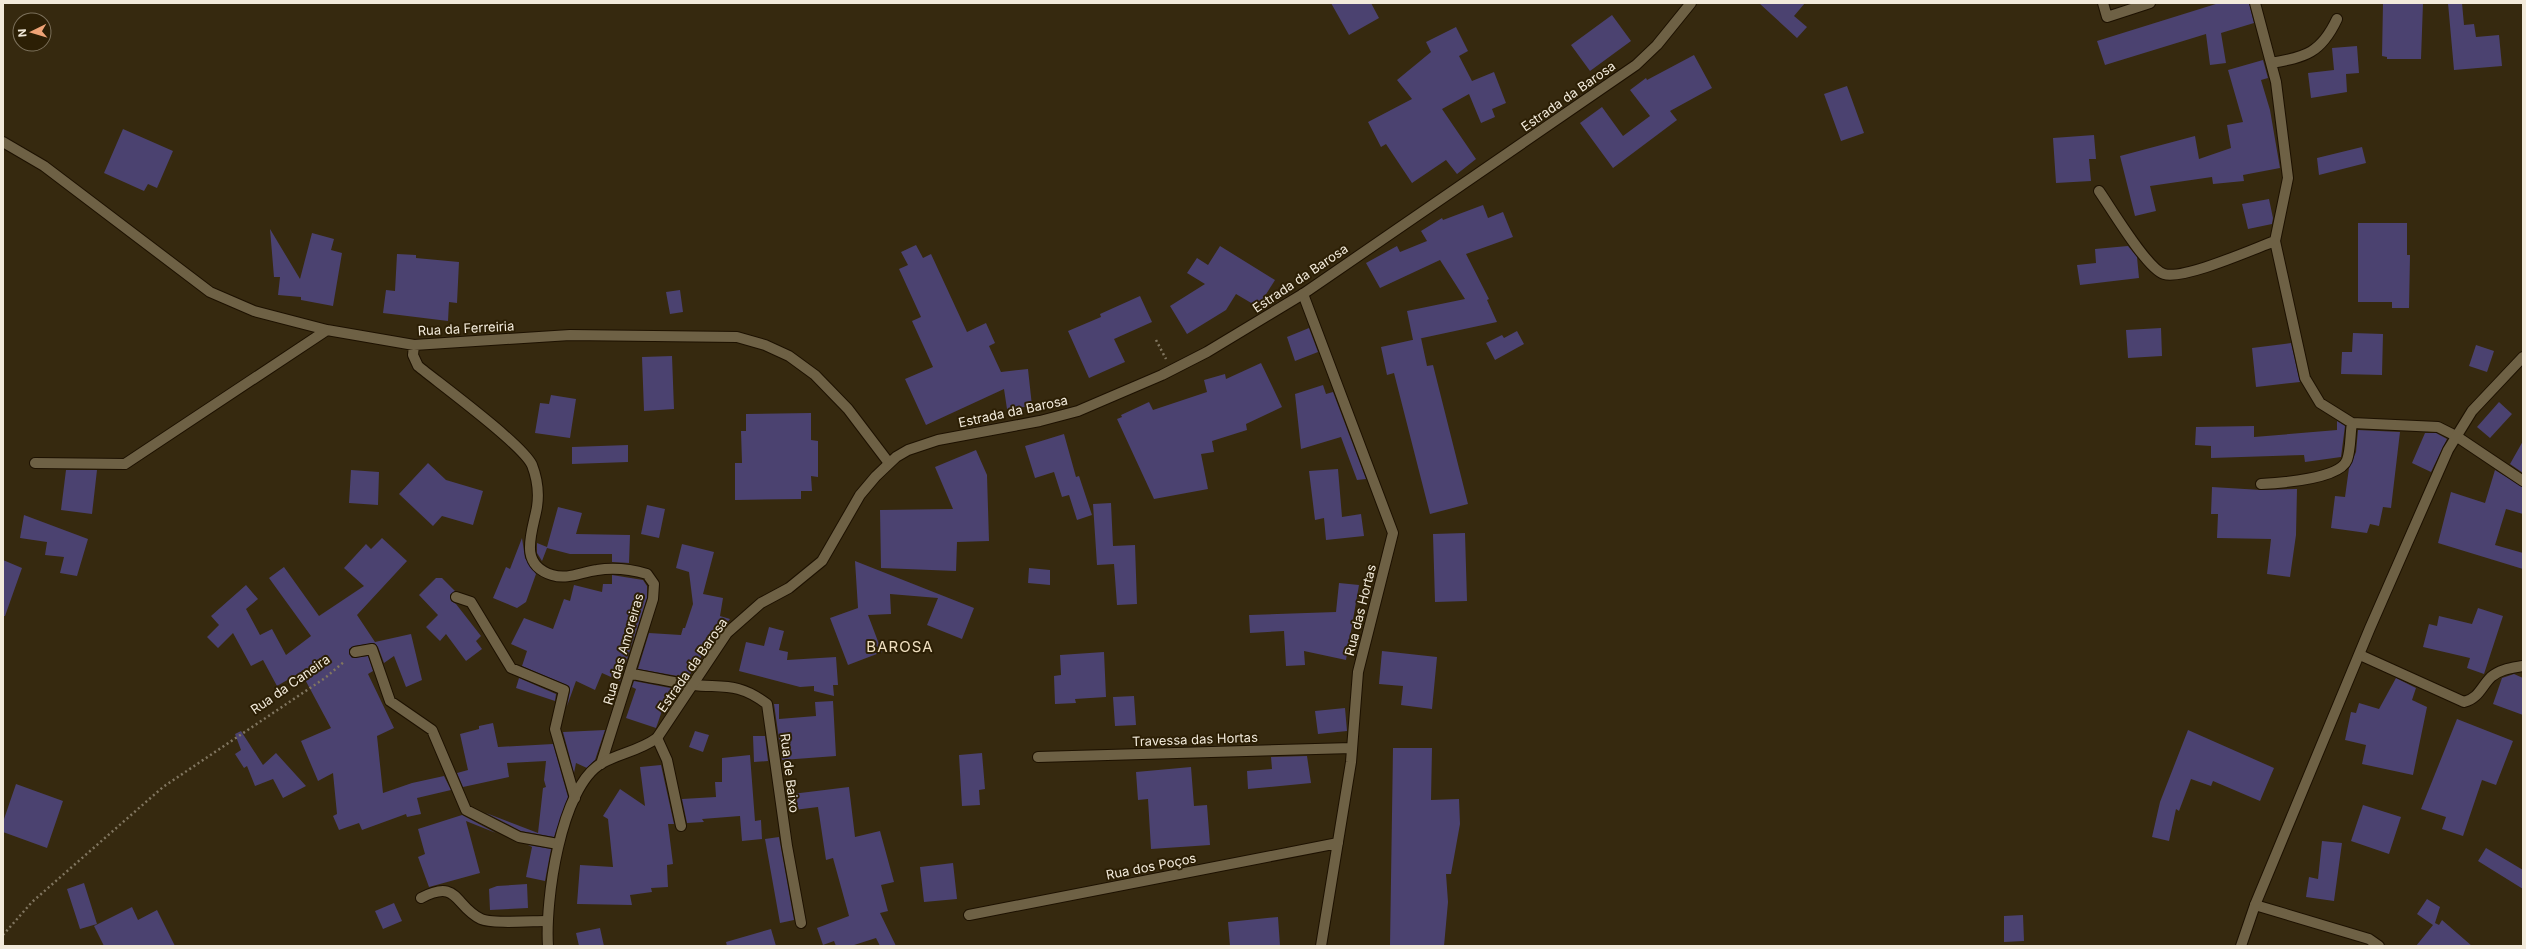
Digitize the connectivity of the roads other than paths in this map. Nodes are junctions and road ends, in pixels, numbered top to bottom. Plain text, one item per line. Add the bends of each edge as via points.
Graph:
1 (1692, 3) edge
2 (2103, 3) edge
3 (2150, 3) edge
4 (2255, 3) edge
5 (2337, 19) dead end
6 (2271, 62) junction
7 (3, 142) edge
8 (2099, 191) dead end
9 (2275, 241) junction
10 (1303, 294) junction
11 (327, 330) junction
12 (414, 345) junction
13 (2523, 357) edge
14 (2352, 423) junction
15 (2456, 436) junction
16 (35, 463) dead end
17 (889, 463) junction
18 (2523, 480) edge
19 (2261, 484) dead end
20 (456, 598) dead end
21 (355, 652) road end
22 (2360, 655) junction
23 (2523, 666) edge
24 (631, 674) junction
25 (692, 685) junction
26 (657, 738) junction
27 (1352, 748) junction
28 (1038, 757) dead end
29 (602, 764) junction
30 (575, 798) junction
31 (681, 826) dead end
32 (1338, 843) junction
33 (558, 844) junction
34 (421, 898) dead end
35 (2255, 906) junction
36 (970, 915) dead end
37 (546, 921) junction
38 (801, 922) dead end
39 (548, 946) edge
40 (1321, 946) edge
41 (2241, 946) edge
42 (2379, 946) edge

1 - 10 street, Estrada da Barosa via 1657,45 1636,64
2 - 3 street via 2107,17
4 - 6 street
5 - 6 street via 2320,46 2309,54
6 - 9 street via 2276,82 2288,178
7 - 11 street, Rua da Ferreiria via 44,166 210,292 254,311
8 - 9 street via 2150,265 2163,274 2175,276 2194,271
9 - 14 street via 2305,378 2320,403
10 - 17 street, Estrada da Barosa via 1208,352 1078,411 1040,421 938,440 908,450
10 - 27 street, Rua das Hortas via 1393,533 1358,672
11 - 12 street, Rua da Ferreiria
11 - 16 street via 125,464
12 - 17 street, Rua da Ferreiria via 570,335 737,337 765,345 789,356 815,375 848,409
12 - 24 street, Rua das Amoreiras via 413,355 418,366 513,444 531,464 538,488 529,552 539,567 552,575 569,577 596,570 626,568 647,574 654,584 653,599
13 - 15 street via 2472,411
14 - 15 street via 2438,427
14 - 19 street via 2347,460 2338,470 2302,480
15 - 18 street
15 - 22 street
17 - 25 street, Estrada da Barosa via 860,495 822,561 789,588 761,603 738,621 727,632
20 - 30 street via 471,602 511,668 564,690 555,729
21 - 33 street via 372,649 390,701 432,730 466,810 519,837
22 - 23 street via 2464,702 2472,700 2491,677 2504,669
22 - 35 street
24 - 25 street
24 - 29 street, Rua das Amoreiras
25 - 26 street, Estrada da Barosa
25 - 38 street, Rua de Baixo via 736,688 752,693 767,704 787,846
26 - 29 street, Estrada da Barosa via 640,749
26 - 31 street via 666,760
27 - 28 street, Travessa das Hortas
27 - 32 street, Rua das Hortas
29 - 30 street, Estrada da Barosa via 590,774
30 - 33 street, Estrada da Barosa
32 - 36 street, Rua dos Poços
32 - 40 street, Rua das Hortas
33 - 37 street, Estrada da Barosa
34 - 37 street via 432,892 445,891 456,895 481,919
35 - 41 street
35 - 42 street via 2369,939
37 - 39 street, Estrada da Barosa

